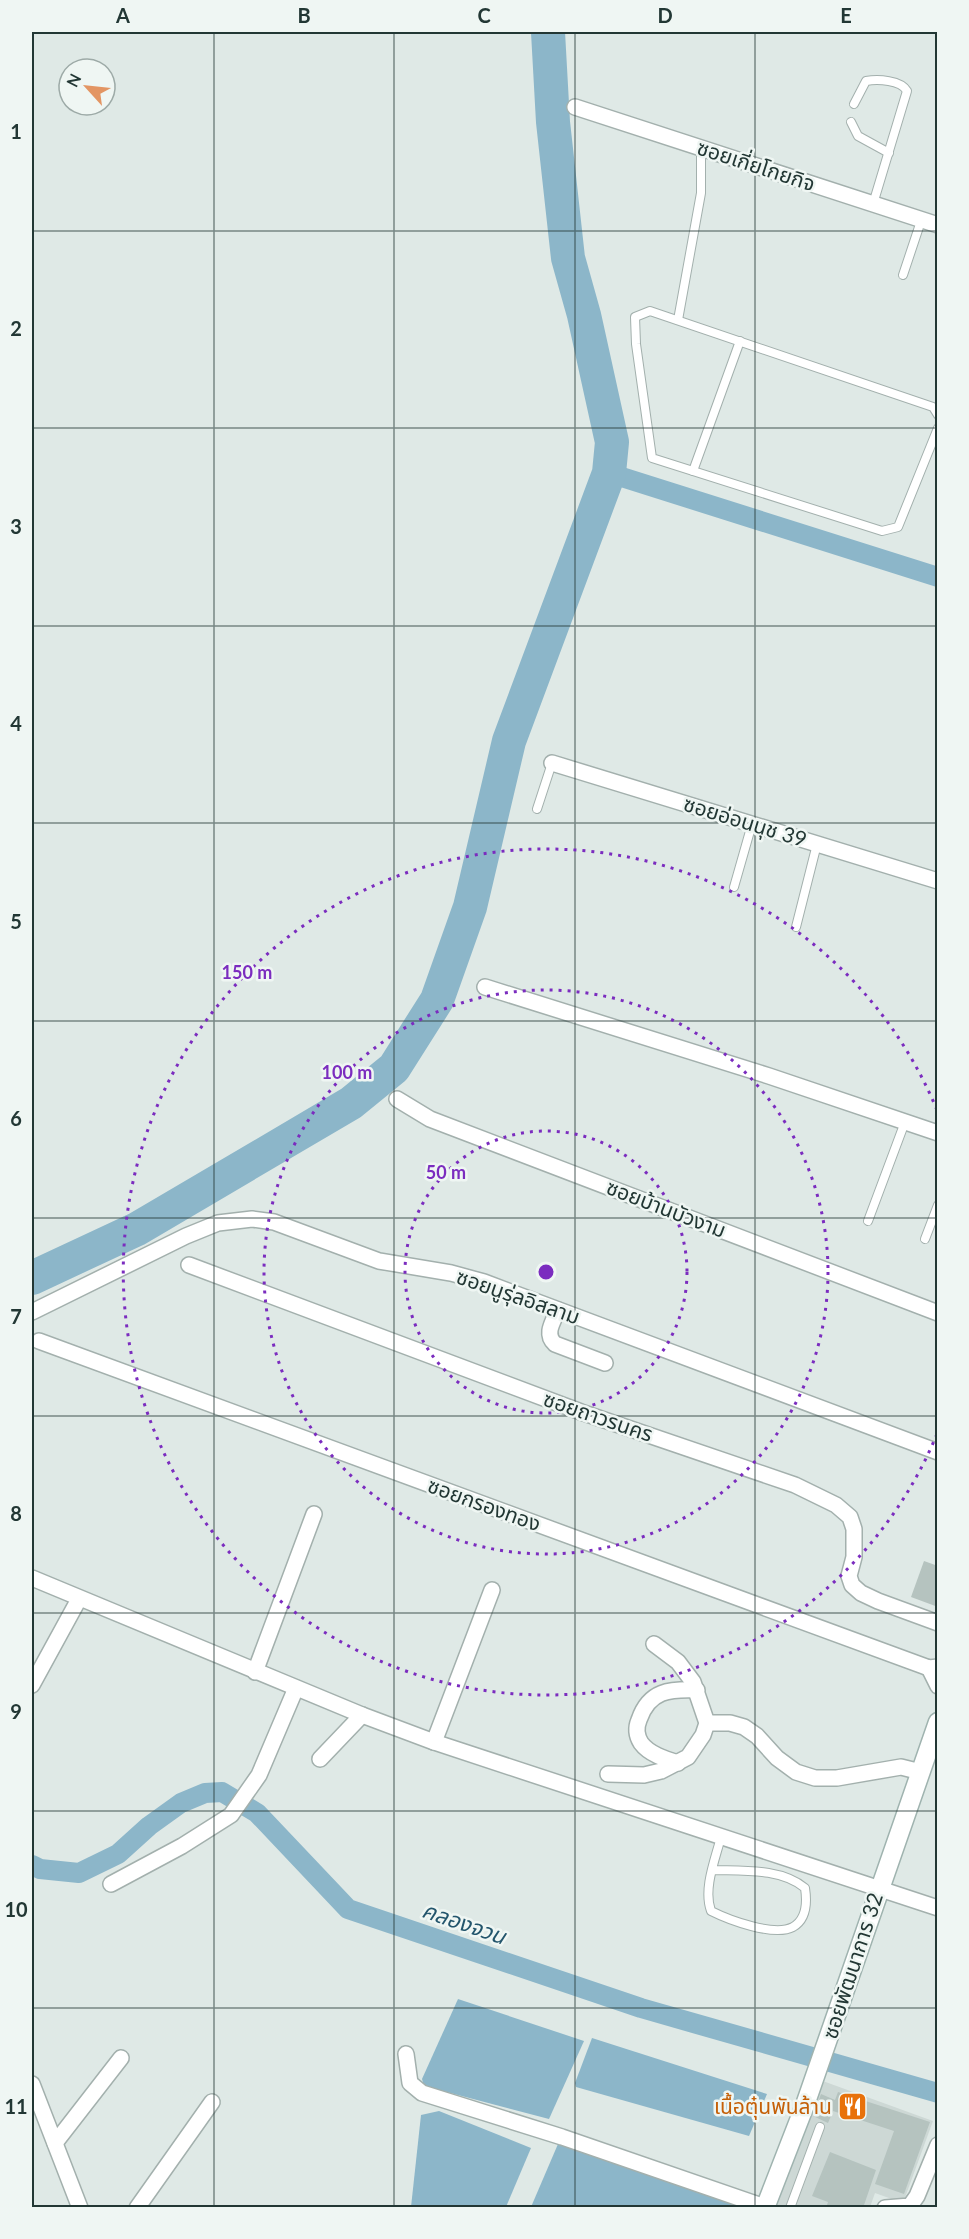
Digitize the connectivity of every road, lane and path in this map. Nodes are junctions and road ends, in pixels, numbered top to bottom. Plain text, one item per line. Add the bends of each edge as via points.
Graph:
1 (854, 104) dead end
2 (574, 106) dead end
3 (851, 122) dead end
4 (701, 149) junction
5 (889, 153) junction
6 (873, 204) junction
7 (921, 221) junction
8 (938, 225) edge
9 (903, 274) dead end
10 (678, 320) junction
11 (740, 341) junction
12 (938, 415) edge
13 (938, 428) edge
14 (693, 471) junction
15 (552, 763) joint
16 (537, 809) dead end
17 (752, 824) junction
18 (817, 844) junction
19 (938, 881) edge
20 (734, 887) dead end
21 (796, 927) dead end
22 (485, 987) dead end
23 (397, 1099) dead end
24 (905, 1122) junction
25 (938, 1133) edge
26 (938, 1205) edge
27 (868, 1221) dead end
28 (925, 1239) dead end
29 (189, 1265) dead end
30 (558, 1310) junction
31 (32, 1312) edge
32 (938, 1313) edge
33 (39, 1341) dead end
34 (604, 1363) dead end
35 (938, 1452) edge
36 (314, 1514) dead end
37 (32, 1578) edge
38 (492, 1590) dead end
39 (79, 1599) junction
40 (938, 1623) edge
41 (654, 1644) dead end
42 (933, 1668) edge
43 (255, 1672) junction
44 (32, 1685) edge
45 (938, 1686) edge
46 (296, 1688) junction
47 (697, 1690) junction
48 (362, 1715) junction
49 (938, 1722) edge
50 (707, 1723) junction
51 (435, 1742) junction
52 (320, 1759) dead end
53 (678, 1763) junction
54 (921, 1772) junction
55 (608, 1774) dead end
56 (721, 1837) junction
57 (713, 1870) junction
58 (111, 1884) dead end
59 (879, 1889) junction
60 (938, 1908) edge
61 (406, 2054) dead end
62 (121, 2058) dead end
63 (32, 2084) edge
64 (213, 2102) dead end
65 (820, 2127) dead end
66 (56, 2143) junction
67 (938, 2145) edge
68 (765, 2207) edge
69 (80, 2208) edge
70 (137, 2208) edge
71 (790, 2208) edge
72 (885, 2208) edge

1 - 5 lane via 866,81 901,84 906,88
2 - 4 street, ซอยเกี่ยโกยกิจ
3 - 5 lane via 858,136
4 - 6 street, ซอยเกี่ยโกยกิจ
4 - 10 lane via 700,193
5 - 6 lane
6 - 7 street, ซอยเกี่ยโกยกิจ
7 - 8 street, ซอยเกี่ยโกยกิจ
7 - 9 lane
10 - 11 lane
10 - 14 lane via 650,310 635,317 636,344 652,458
11 - 12 lane via 933,407
11 - 14 lane
13 - 14 lane via 898,527 882,531
15 - 16 lane
15 - 17 street, ซอยอ่อนนุช 39
17 - 18 street, ซอยอ่อนนุช 39
17 - 20 lane
18 - 19 street, ซอยอ่อนนุช 39
18 - 21 lane
22 - 24 street
23 - 32 street, ซอยบ้านบัวงาม via 430,1119
24 - 25 street
24 - 27 lane
26 - 28 lane
29 - 40 street, ซอยถาวรนคร via 580,1412 795,1485 836,1505 850,1517 854,1529 849,1576 852,1585 878,1601
30 - 31 street, ซอยนูรุ่ลอิสลาม via 484,1282 379,1260 274,1222 252,1219 218,1223 186,1236
30 - 34 street via 548,1334 550,1339
30 - 35 street, ซอยนูรุ่ลอิสลาม
33 - 42 street, ซอยกรองทอง
36 - 43 street
37 - 39 street
38 - 51 street
39 - 43 street
39 - 44 street
41 - 47 street via 687,1671
42 - 45 street, ซอยกรองทอง
43 - 46 street
46 - 48 street
46 - 58 street via 259,1775 231,1815
47 - 50 street
47 - 53 street via 660,1693 644,1708 636,1728 641,1743 649,1750
48 - 51 street
48 - 52 street
49 - 54 street, ซอยพัฒนาการ 32
50 - 53 street via 698,1744
50 - 54 street via 744,1727 796,1772 815,1778 901,1767
51 - 56 street
53 - 55 street via 644,1775
54 - 59 street, ซอยพัฒนาการ 32
56 - 57 lane
56 - 59 street
57 - 57 lane via 707,1899 711,1911 747,1925 777,1929 794,1927 802,1918 807,1903 805,1888 796,1881 748,1871
59 - 60 street
59 - 68 street, ซอยพัฒนาการ 32 via 830,2037
61 - 68 street via 410,2083 422,2093
62 - 66 street
63 - 66 street
64 - 70 street
65 - 71 lane
66 - 69 street
67 - 72 street via 910,2206

